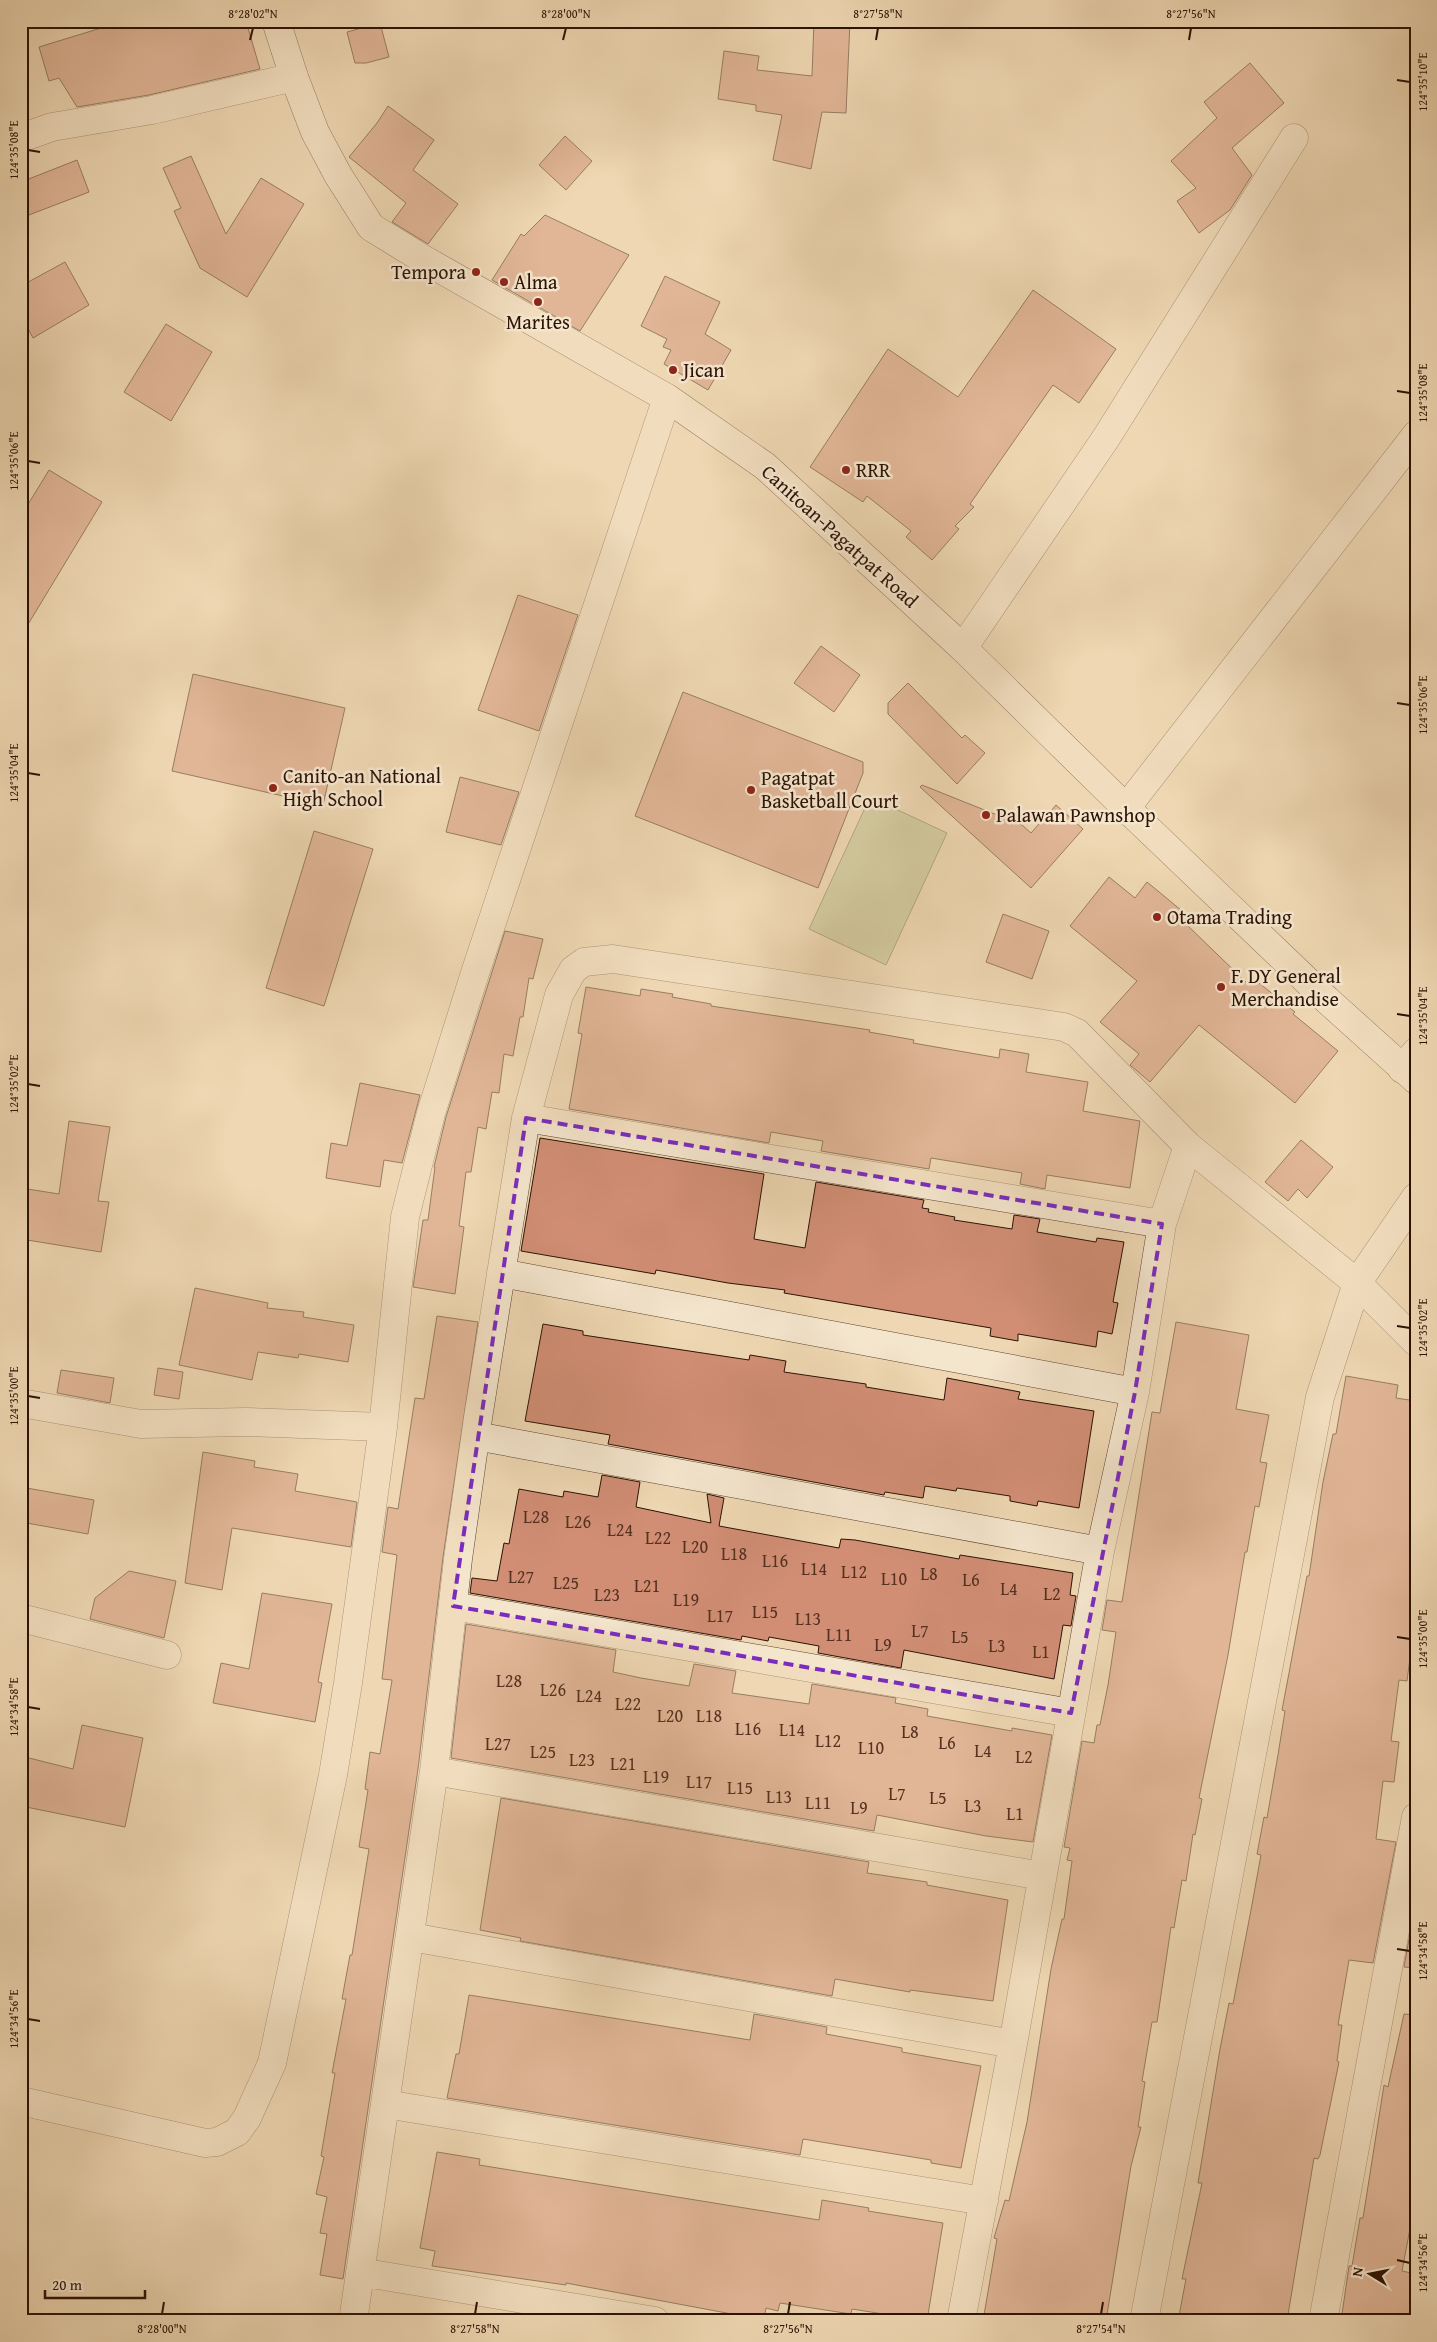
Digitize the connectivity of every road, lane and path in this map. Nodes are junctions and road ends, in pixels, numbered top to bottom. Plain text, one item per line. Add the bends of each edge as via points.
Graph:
1 (276, 21) edge
2 (294, 77) junction
3 (21, 138) edge
4 (1294, 138) dead end
5 (667, 398) junction
6 (1416, 435) edge
7 (963, 648) junction
8 (1126, 808) junction
9 (1411, 1067) edge
10 (526, 1118) junction
11 (1188, 1146) junction
12 (1416, 1197) edge
13 (1162, 1224) junction
14 (501, 1272) junction
15 (1357, 1283) junction
16 (1416, 1342) edge
17 (1135, 1392) junction
18 (21, 1403) edge
19 (383, 1427) junction
20 (476, 1436) junction
21 (1100, 1551) junction
22 (453, 1606) junction
23 (21, 1618) edge
24 (167, 1655) dead end
25 (1071, 1713) junction
26 (434, 1771) junction
27 (1416, 1817) edge
28 (1042, 1876) junction
29 (411, 1937) junction
30 (1013, 2044) junction
31 (21, 2101) edge
32 (385, 2104) junction
33 (984, 2200) junction
34 (360, 2272) junction
35 (353, 2321) edge
36 (654, 2321) edge
37 (961, 2321) edge
38 (1144, 2321) edge
39 (1323, 2321) edge

1 - 2 street, Canitoan-Pagatpat Road
2 - 3 street via 152,110 52,127
2 - 5 street, Canitoan-Pagatpat Road via 315,132 371,227 423,260
4 - 7 street via 1106,438
5 - 7 street, Canitoan-Pagatpat Road via 765,466
5 - 19 street via 431,1113 405,1217
6 - 8 street
7 - 8 street, Canitoan-Pagatpat Road
8 - 9 street, Canitoan-Pagatpat Road
10 - 11 street via 559,995 573,970 584,962 613,959 1064,1027 1077,1033
10 - 13 street
10 - 14 street
11 - 13 street
11 - 15 street
12 - 15 street
13 - 17 street
14 - 17 street
14 - 20 street
15 - 16 street
15 - 38 street via 1320,1397
17 - 21 street
18 - 19 street via 141,1424 246,1422
19 - 31 street via 333,1774 272,2063 248,2118 237,2132 217,2142 205,2143
20 - 21 street
20 - 22 street
21 - 25 street
22 - 25 street
22 - 26 street
23 - 24 street
25 - 28 street
26 - 28 street
26 - 29 street
27 - 39 street
28 - 30 street
29 - 30 street
29 - 32 street
30 - 33 street
32 - 33 street
32 - 34 street
33 - 37 street
34 - 35 street
34 - 36 street

